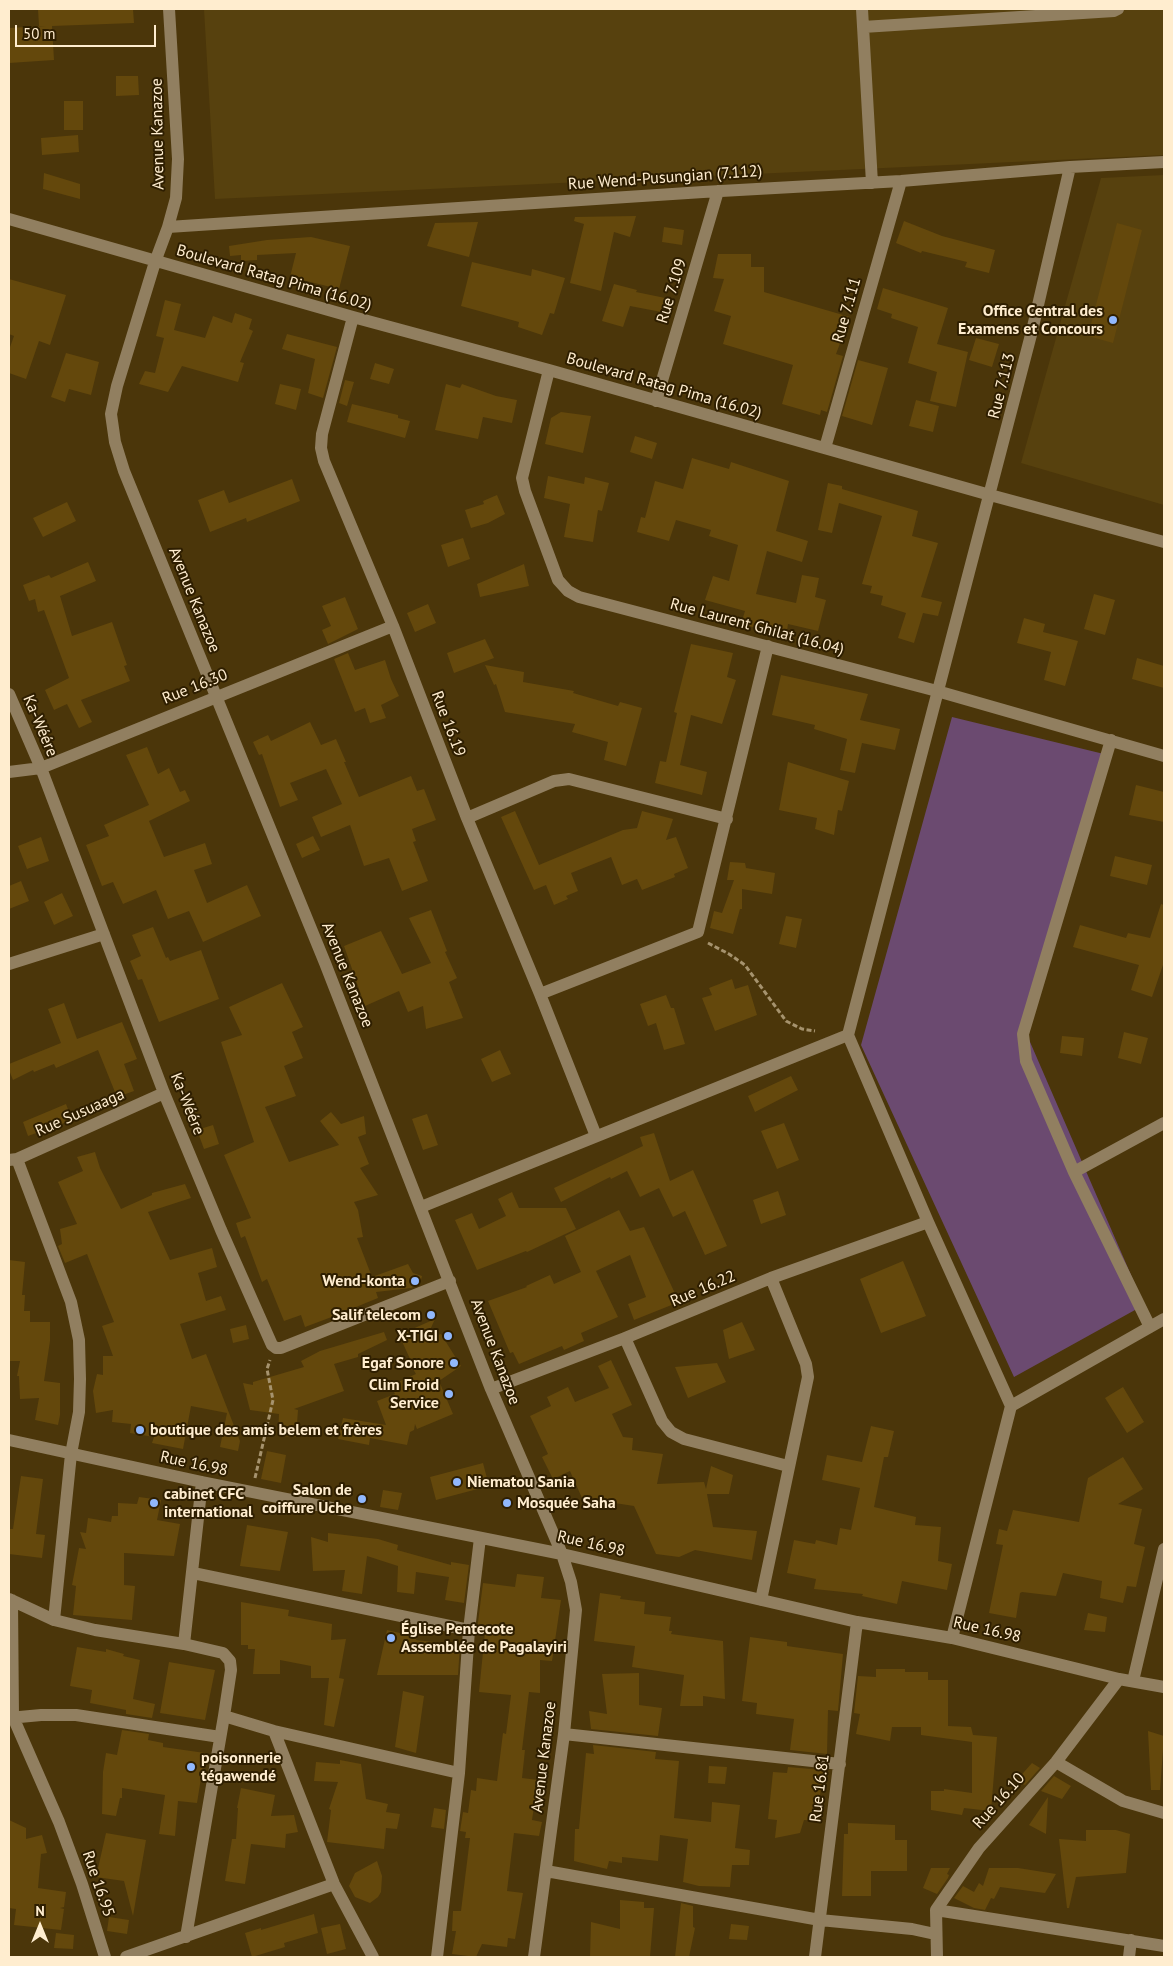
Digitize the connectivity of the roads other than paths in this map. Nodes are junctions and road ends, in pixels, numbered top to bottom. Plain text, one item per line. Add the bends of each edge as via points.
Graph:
1 (169, 9) edge
2 (862, 9) edge
3 (1118, 9) edge
4 (863, 27) junction
5 (1164, 162) edge
6 (1070, 167) junction
7 (901, 181) junction
8 (872, 183) junction
9 (718, 191) junction
10 (9, 219) edge
11 (168, 227) junction
12 (155, 262) junction
13 (353, 317) junction
14 (549, 370) junction
15 (656, 401) junction
16 (825, 448) junction
17 (990, 495) junction
18 (1164, 542) edge
19 (393, 626) junction
20 (768, 646) junction
21 (937, 690) junction
22 (9, 694) edge
23 (216, 696) junction
24 (1111, 740) junction
25 (1164, 756) edge
26 (41, 768) junction
27 (9, 772) edge
28 (466, 818) junction
29 (727, 819) junction
30 (104, 934) junction
31 (9, 964) edge
32 (540, 994) junction
33 (848, 1035) junction
34 (164, 1093) junction
35 (1164, 1123) edge
36 (596, 1136) junction
37 (13, 1159) edge
38 (1074, 1172) junction
39 (421, 1207) junction
40 (928, 1222) junction
41 (771, 1278) junction
42 (450, 1282) junction
43 (1164, 1319) edge
44 (1150, 1326) junction
45 (625, 1338) junction
46 (491, 1389) junction
47 (1011, 1406) junction
48 (9, 1440) edge
49 (71, 1454) junction
50 (788, 1466) junction
51 (202, 1482) junction
52 (480, 1538) junction
53 (1164, 1549) edge
54 (562, 1554) junction
55 (193, 1573) junction
56 (10, 1599) edge
57 (761, 1600) junction
58 (54, 1620) junction
59 (857, 1622) junction
60 (469, 1630) junction
61 (952, 1638) junction
62 (184, 1644) junction
63 (1119, 1678) junction
64 (1133, 1681) junction
65 (1164, 1687) edge
66 (224, 1716) junction
67 (11, 1718) edge
68 (274, 1730) junction
69 (564, 1734) junction
70 (220, 1737) junction
71 (1056, 1762) junction
72 (840, 1764) junction
73 (459, 1773) junction
74 (1164, 1813) edge
75 (546, 1871) junction
76 (334, 1884) junction
77 (936, 1910) junction
78 (820, 1920) junction
79 (935, 1934) junction
80 (186, 1937) junction
81 (1131, 1940) junction
82 (1164, 1946) edge
83 (104, 1957) edge
84 (126, 1957) edge
85 (373, 1957) edge
86 (437, 1957) edge
87 (534, 1957) edge
88 (815, 1957) edge
89 (937, 1957) edge
90 (1129, 1957) edge

1 - 11 street, Avenue Kanazoe via 178,159 176,198
2 - 4 street
3 - 4 street
4 - 8 street
5 - 6 street, Rue Wend-Pusungian (7.112)
6 - 7 street, Rue Wend-Pusungian (7.112)
6 - 17 street, Rue 7.113
7 - 8 street, Rue Wend-Pusungian (7.112)
7 - 16 street, Rue 7.111
8 - 9 street, Rue Wend-Pusungian (7.112)
9 - 11 street, Rue Wend-Pusungian (7.112)
9 - 15 street, Rue 7.109
10 - 12 street, Boulevard Ratag Pima (16.02)
11 - 12 street, Avenue Kanazoe
12 - 13 street, Boulevard Ratag Pima (16.02)
12 - 23 street, Avenue Kanazoe via 111,414 124,471
13 - 14 street, Boulevard Ratag Pima (16.02)
13 - 19 street, Rue 16.19 via 321,448
14 - 15 street, Boulevard Ratag Pima (16.02)
14 - 20 street, Rue Laurent Ghilat (16.04) via 522,478 558,580 579,597
15 - 16 street, Boulevard Ratag Pima (16.02)
16 - 17 street, Boulevard Ratag Pima (16.02)
17 - 18 street, Boulevard Ratag Pima (16.02)
17 - 21 street, Rue 7.113
19 - 23 street, Rue 16.30
19 - 28 street, Rue 16.19
20 - 21 street, Rue Laurent Ghilat (16.04)
20 - 29 street
21 - 24 street, Rue Laurent Ghilat (16.04)
21 - 33 street, Rue 7.113
22 - 26 street, Ka-Wéére
23 - 26 street, Rue 16.30
23 - 39 street, Avenue Kanazoe
24 - 25 street, Rue Laurent Ghilat (16.04)
24 - 38 street via 1023,1034 1026,1061
26 - 27 street, Rue 16.30
26 - 30 street, Ka-Wéére
28 - 29 street via 554,781 569,778
28 - 32 street, Rue 16.19
29 - 32 street via 698,932
30 - 31 street
30 - 34 street, Ka-Wéére
32 - 36 street, Rue 16.19
33 - 36 street
33 - 40 street
34 - 37 street, Rue Susuaaga
34 - 42 street, Ka-Wéére via 220,1230 276,1348
35 - 38 street
36 - 39 street
37 - 49 street via 71,1302 79,1340 79,1412
38 - 44 street
39 - 42 street, Avenue Kanazoe
40 - 41 street, Rue 16.22
40 - 47 street
41 - 45 street, Rue 16.22
41 - 50 street via 806,1364 808,1377
42 - 46 street, Avenue Kanazoe
43 - 44 street
44 - 47 street
45 - 46 street, Rue 16.22
45 - 50 street via 662,1421 671,1432 684,1439
46 - 54 street, Avenue Kanazoe
47 - 61 street
48 - 49 street, Rue 16.98
49 - 51 street, Rue 16.98
49 - 58 street
50 - 57 street
51 - 52 street, Rue 16.98
51 - 55 street
52 - 54 street, Rue 16.98
52 - 60 street
53 - 64 street
54 - 57 street, Rue 16.98
54 - 69 street, Avenue Kanazoe via 576,1610
55 - 60 street
55 - 62 street
56 - 58 street
56 - 67 street
57 - 59 street, Rue 16.98
58 - 62 street
59 - 61 street, Rue 16.98
59 - 72 street, Rue 16.81
60 - 73 street
61 - 63 street, Rue 16.98
62 - 66 street via 223,1654 230,1661
63 - 64 street, Rue 16.98
63 - 71 street, Rue 16.10
64 - 65 street, Rue 16.98
66 - 68 street
66 - 70 street
67 - 70 street via 76,1715
67 - 83 street, Rue 16.95 via 59,1822
68 - 73 street
68 - 76 street
69 - 72 street
69 - 75 street, Avenue Kanazoe
70 - 80 street
71 - 74 street via 1123,1801
71 - 77 street, Rue 16.10 via 979,1848
72 - 78 street, Rue 16.81
73 - 86 street
75 - 78 street
75 - 87 street, Avenue Kanazoe
76 - 80 street
76 - 85 street
77 - 79 street
77 - 81 street
78 - 79 street
78 - 88 street, Rue 16.81
79 - 89 street
80 - 84 street
81 - 82 street
81 - 90 street

